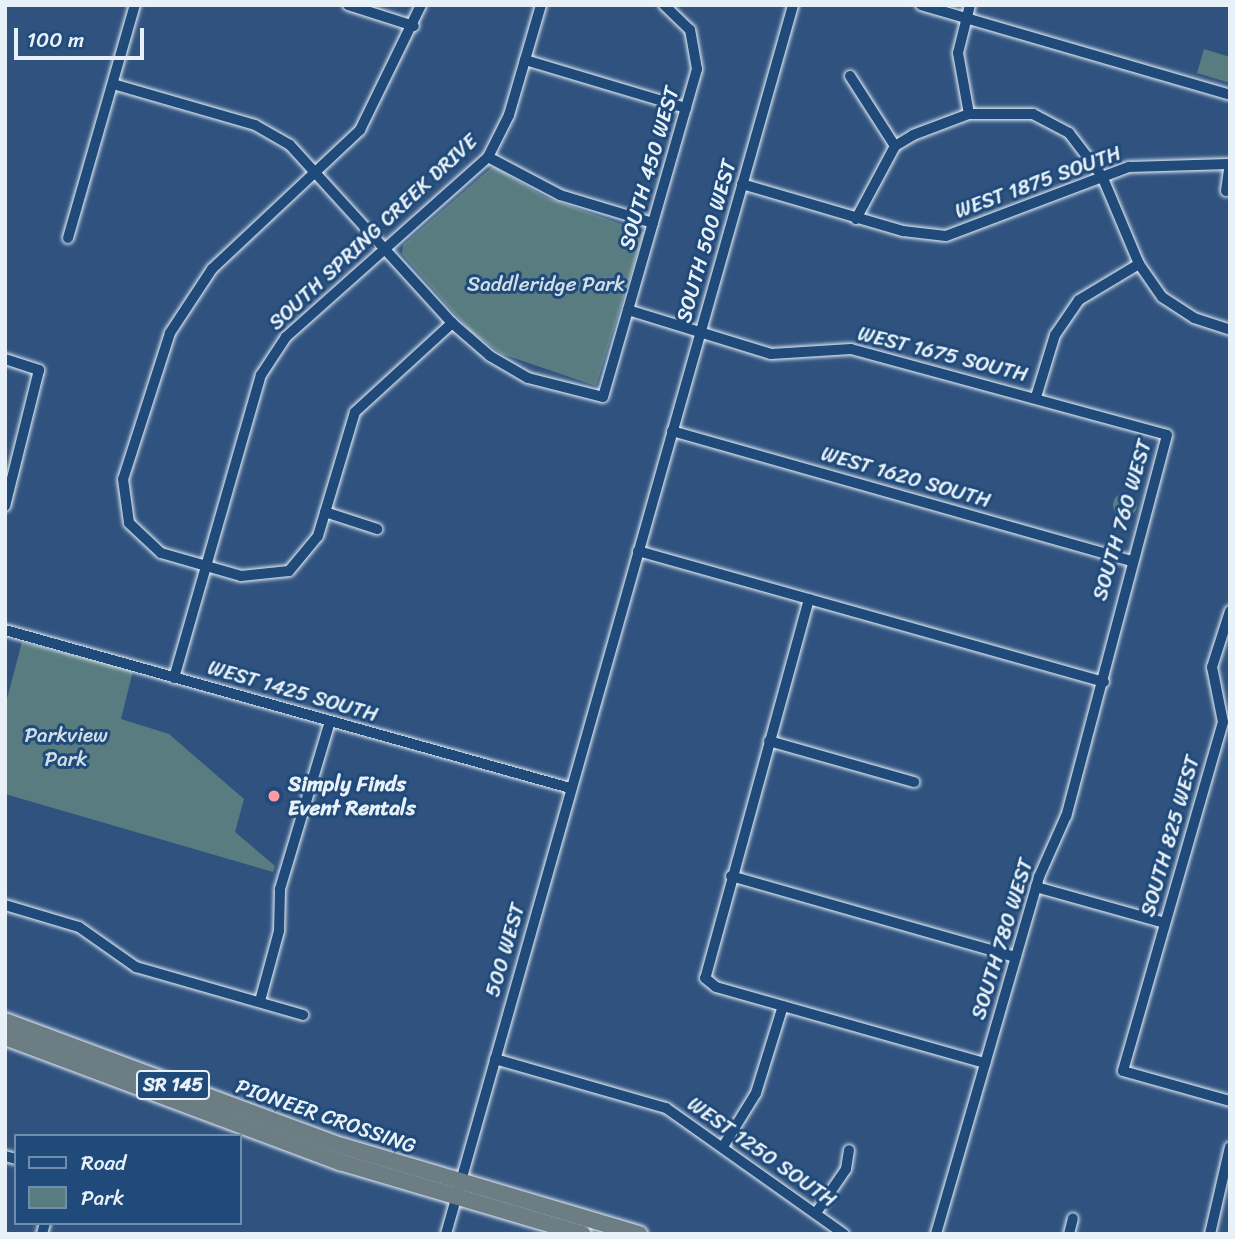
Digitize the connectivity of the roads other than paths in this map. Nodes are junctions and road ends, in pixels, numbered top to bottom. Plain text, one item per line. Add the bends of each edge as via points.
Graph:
1 (135, 5) edge
2 (348, 5) edge
3 (421, 5) edge
4 (541, 5) edge
5 (664, 5) edge
6 (793, 5) edge
7 (921, 5) edge
8 (970, 5) edge
9 (967, 18) junction
10 (414, 26) junction
11 (525, 60) junction
12 (850, 76) dead end
13 (113, 84) junction
14 (1230, 95) edge
15 (686, 108) junction
16 (969, 114) junction
17 (895, 146) junction
18 (488, 156) junction
19 (1229, 164) edge
20 (317, 173) junction
21 (1102, 176) junction
22 (742, 184) junction
23 (1226, 191) dead end
24 (856, 219) junction
25 (653, 223) junction
26 (68, 238) dead end
27 (386, 245) junction
28 (1139, 264) junction
29 (628, 310) junction
30 (453, 323) junction
31 (701, 329) junction
32 (1230, 330) edge
33 (5, 359) edge
34 (1036, 397) junction
35 (672, 431) junction
36 (1167, 435) joint
37 (6, 499) edge
38 (325, 513) junction
39 (377, 528) dead end
40 (638, 551) junction
41 (1130, 561) junction
42 (203, 565) junction
43 (809, 599) junction
44 (1230, 611) edge
45 (1114, 616) joint
46 (5, 630) edge
47 (174, 678) junction
48 (1104, 682) junction
49 (330, 721) junction
50 (1226, 723) edge
51 (769, 741) junction
52 (914, 782) dead end
53 (570, 788) junction
54 (730, 876) junction
55 (1036, 887) junction
56 (5, 905) edge
57 (1165, 923) junction
58 (1016, 957) junction
59 (260, 1001) junction
60 (783, 1006) junction
61 (303, 1015) dead end
62 (5, 1021) edge
63 (5, 1037) edge
64 (495, 1059) junction
65 (985, 1063) junction
66 (1230, 1101) edge
67 (724, 1145) junction
68 (1230, 1147) edge
69 (849, 1150) dead end
70 (457, 1190) junction
71 (816, 1213) junction
72 (1073, 1218) dead end
73 (446, 1234) edge
74 (583, 1234) edge
75 (639, 1234) edge
76 (844, 1234) edge
77 (936, 1234) edge
78 (1069, 1234) edge
79 (1210, 1234) edge

1 - 13 street
2 - 10 street
3 - 10 street
4 - 11 street, SOUTH SPRING CREEK DRIVE
5 - 15 street, SOUTH 450 WEST via 690,30 697,69
6 - 22 street, SOUTH 500 WEST
7 - 9 street
8 - 9 street
9 - 14 street
9 - 16 street via 958,69
10 - 20 street via 360,130
11 - 15 street
11 - 18 street, SOUTH SPRING CREEK DRIVE
12 - 17 street
13 - 20 street via 255,125 290,145
13 - 26 street
15 - 25 street, SOUTH 450 WEST
16 - 17 street
16 - 21 street via 1033,114 1052,120 1081,146
17 - 24 street via 868,188
18 - 25 street via 560,195
18 - 27 street, SOUTH SPRING CREEK DRIVE
19 - 21 street, WEST 1875 SOUTH via 1160,163
19 - 23 street, WEST 1875 SOUTH
20 - 27 street
20 - 42 street via 212,269 170,333 123,479 129,523 161,553
21 - 24 street, WEST 1875 SOUTH via 946,236
21 - 28 street
22 - 24 street, WEST 1875 SOUTH
22 - 31 street, SOUTH 500 WEST
25 - 29 street, SOUTH 450 WEST
27 - 30 street
27 - 42 street, SOUTH SPRING CREEK DRIVE via 272,355 247,411
28 - 32 street via 1162,298 1194,318
28 - 34 street via 1079,300 1055,335
29 - 30 street, SOUTH 450 WEST via 603,397 528,378
29 - 31 street, WEST 1675 SOUTH
30 - 38 street via 355,412
31 - 34 street, WEST 1675 SOUTH via 771,354 851,349
31 - 35 street, SOUTH 500 WEST
33 - 37 street via 39,370
34 - 36 street, WEST 1675 SOUTH
35 - 40 street, SOUTH 500 WEST
35 - 41 street, WEST 1620 SOUTH
36 - 41 street, SOUTH 760 WEST
38 - 39 street
38 - 42 street via 306,555 289,571 242,576
40 - 43 street
40 - 53 street, 500 WEST
41 - 45 street, SOUTH 760 WEST
42 - 47 street, SOUTH SPRING CREEK DRIVE
43 - 48 street
43 - 51 street
44 - 50 street, SOUTH 825 WEST via 1212,667
45 - 48 street, SOUTH 780 WEST
46 - 47 street, WEST 1425 SOUTH
47 - 49 street, WEST 1425 SOUTH
48 - 55 street, SOUTH 780 WEST via 1063,824
49 - 53 street, WEST 1425 SOUTH
49 - 59 street via 280,888 279,931
50 - 57 street, SOUTH 825 WEST
51 - 52 street
51 - 54 street
53 - 64 street, 500 WEST
54 - 58 street
54 - 60 street via 705,978
55 - 57 street
55 - 58 street, SOUTH 780 WEST
56 - 59 street via 79,927 136,967
57 - 66 street, SOUTH 825 WEST via 1123,1071
58 - 65 street, SOUTH 780 WEST
59 - 61 street
60 - 65 street
60 - 67 street via 756,1093
62 - 70 highway, PIONEER CROSSING / SR 145
63 - 70 highway, PIONEER CROSSING / SR 145 via 285,1143
64 - 67 street, WEST 1250 SOUTH via 636,1095
64 - 70 street, 500 WEST
65 - 77 street, SOUTH 780 WEST
67 - 71 street, WEST 1250 SOUTH
68 - 79 street
69 - 71 street via 846,1169
70 - 73 street, 500 WEST
70 - 74 highway, PIONEER CROSSING / SR 145
70 - 75 highway, PIONEER CROSSING / SR 145
71 - 76 street, WEST 1250 SOUTH
72 - 78 street

